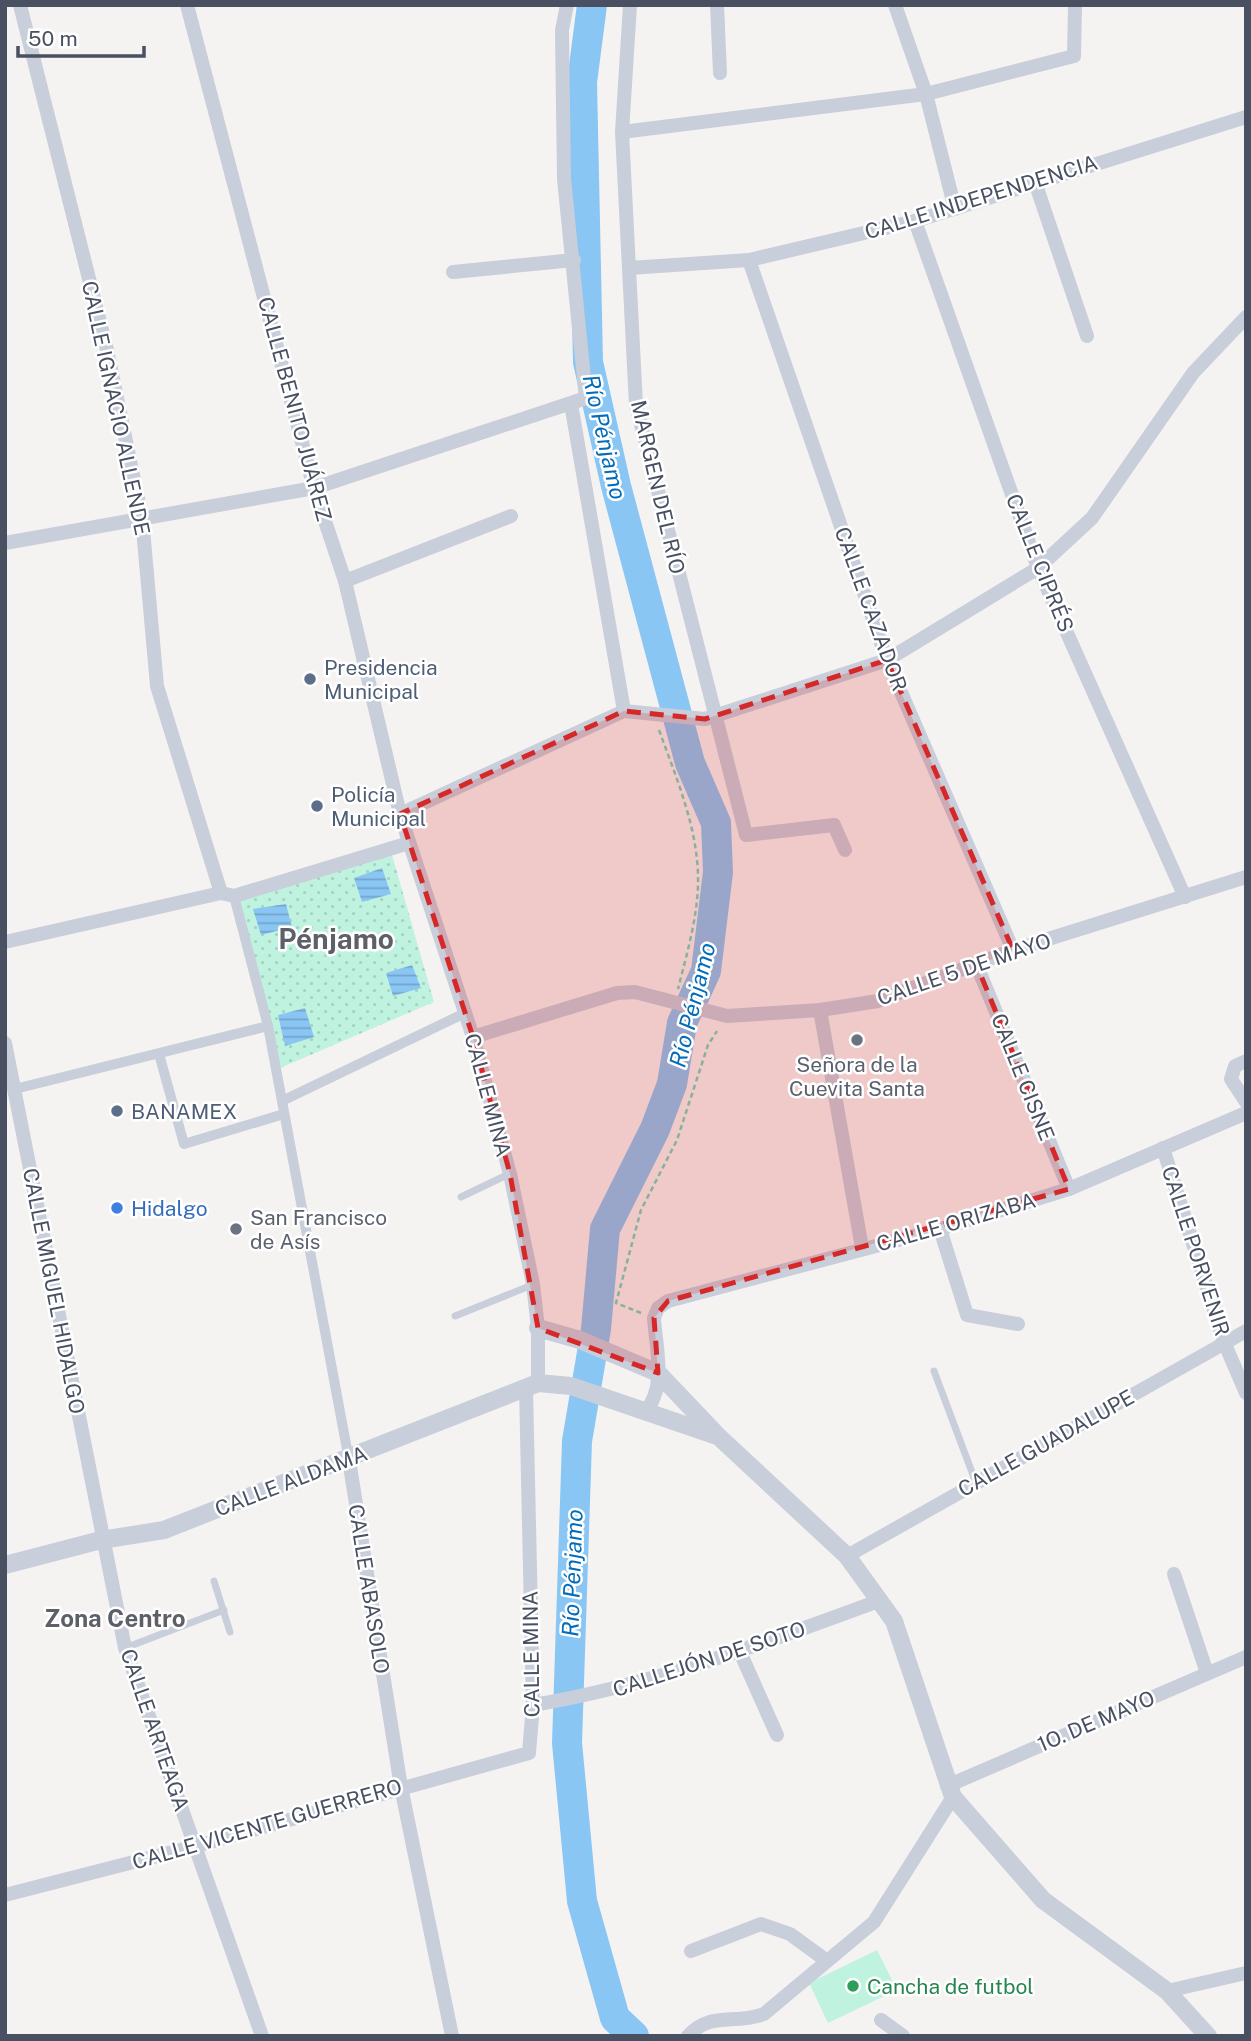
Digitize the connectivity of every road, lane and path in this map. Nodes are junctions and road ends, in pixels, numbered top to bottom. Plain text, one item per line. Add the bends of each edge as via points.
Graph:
1 (20, 5) edge
2 (187, 5) edge
3 (567, 5) edge
4 (630, 5) edge
5 (717, 5) edge
6 (895, 5) edge
7 (1075, 5) edge
8 (720, 73) dead end
9 (926, 94) junction
10 (1246, 117) edge
11 (622, 132) junction
12 (1035, 182) junction
13 (955, 209) junction
14 (915, 221) junction
15 (574, 260) junction
16 (749, 260) junction
17 (629, 268) junction
18 (453, 272) dead end
19 (1246, 317) edge
20 (1087, 336) dead end
21 (571, 404) junction
22 (314, 488) junction
23 (510, 516) dead end
24 (142, 518) junction
25 (5, 543) edge
26 (1038, 568) junction
27 (345, 581) junction
28 (887, 660) junction
29 (624, 710) junction
30 (667, 716) junction
31 (709, 718) junction
32 (400, 814) junction
33 (409, 843) junction
34 (845, 850) dead end
35 (1246, 877) edge
36 (228, 894) junction
37 (1185, 897) junction
38 (5, 942) edge
39 (1013, 950) junction
40 (977, 965) junction
41 (657, 998) junction
42 (820, 1010) junction
43 (466, 1013) junction
44 (727, 1016) junction
45 (268, 1026) junction
46 (473, 1037) junction
47 (5, 1043) edge
48 (159, 1054) junction
49 (1246, 1061) edge
50 (10, 1091) edge
51 (282, 1101) junction
52 (1246, 1102) edge
53 (1246, 1113) edge
54 (284, 1114) junction
55 (1163, 1148) junction
56 (510, 1174) junction
57 (1069, 1189) junction
58 (461, 1197) dead end
59 (940, 1229) junction
60 (862, 1248) junction
61 (533, 1284) junction
62 (656, 1313) junction
63 (455, 1316) dead end
64 (1018, 1324) dead end
65 (538, 1328) junction
66 (1246, 1331) edge
67 (1224, 1342) junction
68 (934, 1371) dead end
69 (658, 1373) junction
70 (532, 1385) junction
71 (1246, 1393) edge
72 (637, 1410) junction
73 (718, 1436) junction
74 (349, 1460) junction
75 (976, 1483) junction
76 (101, 1540) junction
77 (847, 1556) junction
78 (5, 1565) edge
79 (1174, 1574) dead end
80 (214, 1581) dead end
81 (881, 1600) junction
82 (224, 1611) junction
83 (230, 1632) dead end
84 (125, 1648) junction
85 (740, 1652) junction
86 (1246, 1657) edge
87 (1207, 1673) junction
88 (533, 1705) junction
89 (777, 1735) dead end
90 (529, 1753) joint
91 (401, 1787) junction
92 (950, 1792) junction
93 (196, 1846) junction
94 (5, 1895) edge
95 (691, 1951) dead end
96 (827, 1961) junction
97 (1246, 1973) edge
98 (1167, 1991) junction
99 (881, 2020) dead end
100 (694, 2030) edge
101 (262, 2036) edge
102 (452, 2036) edge
103 (902, 2036) edge
104 (1208, 2036) edge

1 - 24 street, CALLE IGNACIO ALLENDE via 107,350
2 - 22 street, CALLE BENITO JUÁREZ
3 - 15 street via 562,30 564,179
4 - 11 street, MARGEN DEL RÍO
5 - 8 street
6 - 9 street
7 - 9 street via 1074,57
9 - 11 street
9 - 13 street
10 - 12 street, CALLE INDEPENDENCIA
11 - 17 street, MARGEN DEL RÍO
12 - 13 street, CALLE INDEPENDENCIA
12 - 20 street
13 - 14 street, CALLE INDEPENDENCIA
14 - 16 street, CALLE INDEPENDENCIA
14 - 26 street, CALLE CIPRÉS
15 - 18 street
15 - 21 street via 586,398
16 - 17 street, CALLE INDEPENDENCIA
16 - 28 street, CALLE CAZADOR
17 - 31 street, MARGEN DEL RÍO via 636,405
19 - 26 street via 1194,373 1092,518
21 - 22 street
21 - 29 street
22 - 24 street
22 - 27 street, CALLE BENITO JUÁREZ
23 - 27 street
24 - 25 street
24 - 36 street, CALLE IGNACIO ALLENDE via 157,686
26 - 28 street
26 - 37 street, CALLE CIPRÉS
27 - 32 street, CALLE BENITO JUÁREZ
28 - 31 street
28 - 39 street, CALLE CAZADOR
29 - 30 street
29 - 32 street
30 - 31 street
30 - 41 path via 658,726 688,812 698,876 677,992
31 - 34 street, MARGEN DEL RÍO via 746,835 834,825
32 - 33 street, CALLE MINA
33 - 36 street
33 - 43 street, CALLE MINA
35 - 37 street, CALLE 5 DE MAYO
36 - 38 street
36 - 45 street, CALLE ABASOLO
37 - 39 street, CALLE 5 DE MAYO
39 - 40 street, CALLE 5 DE MAYO
40 - 42 street, CALLE 5 DE MAYO via 878,1001
40 - 57 street, CALLE CISNE
41 - 44 street, CALLE 5 DE MAYO
41 - 46 street, CALLE 5 DE MAYO via 617,993
42 - 44 street, CALLE 5 DE MAYO
42 - 60 street
43 - 46 street, CALLE MINA
43 - 51 street
44 - 62 path via 708,1045 677,1140 640,1210 616,1303
45 - 48 street
45 - 51 street, CALLE ABASOLO
46 - 56 street, CALLE MINA
47 - 50 street, CALLE MIGUEL HIDALGO
48 - 50 street
48 - 54 street via 184,1144
49 - 52 street via 1235,1066 1231,1079
50 - 76 street, CALLE MIGUEL HIDALGO
51 - 54 street, CALLE ABASOLO
53 - 55 street, CALLE ORIZABA
54 - 74 street, CALLE ABASOLO
55 - 57 street, CALLE ORIZABA
55 - 67 street, CALLE PORVENIR
56 - 58 lane
56 - 61 street, CALLE MINA
57 - 59 street, CALLE ORIZABA
59 - 60 street, CALLE ORIZABA
59 - 64 street via 967,1315
60 - 62 street, CALLE ORIZABA via 668,1301
61 - 63 lane
61 - 65 street, CALLE MINA
62 - 69 street
65 - 69 street via 580,1340
65 - 70 street, CALLE MINA
66 - 67 street, CALLE GUADALUPE
67 - 71 street, CALLE PORVENIR
67 - 75 street, CALLE GUADALUPE
68 - 75 lane
69 - 72 street via 654,1401
69 - 73 street
70 - 72 street, CALLE ALDAMA via 571,1386
70 - 74 street, CALLE ALDAMA
70 - 88 street, CALLE MINA
72 - 73 street, CALLE ALDAMA
73 - 77 street
74 - 76 street, CALLE ALDAMA via 164,1530
74 - 91 street, CALLE ABASOLO
75 - 77 street, CALLE GUADALUPE
76 - 78 street, CALLE ALDAMA
76 - 84 street, CALLE ARTEAGA
77 - 81 street
79 - 87 street
80 - 82 lane
81 - 85 street, CALLEJÓN DE SOTO
81 - 92 street via 894,1621
82 - 83 lane
82 - 84 lane
84 - 93 street, CALLE ARTEAGA
85 - 88 street, CALLEJÓN DE SOTO via 605,1692
85 - 89 street
86 - 87 street, 1O. DE MAYO
87 - 92 street, 1O. DE MAYO
88 - 90 street, CALLE MINA
90 - 91 street, CALLE VICENTE GUERRERO
91 - 93 street, CALLE VICENTE GUERRERO
91 - 102 street, CALLE ABASOLO
92 - 96 street via 874,1922
92 - 98 street via 1043,1900
93 - 94 street, CALLE VICENTE GUERRERO
93 - 101 street, CALLE ARTEAGA
95 - 96 street via 761,1924 790,1934
96 - 100 street via 764,2014 744,2021 712,2020
97 - 98 street
98 - 104 street
99 - 103 street

